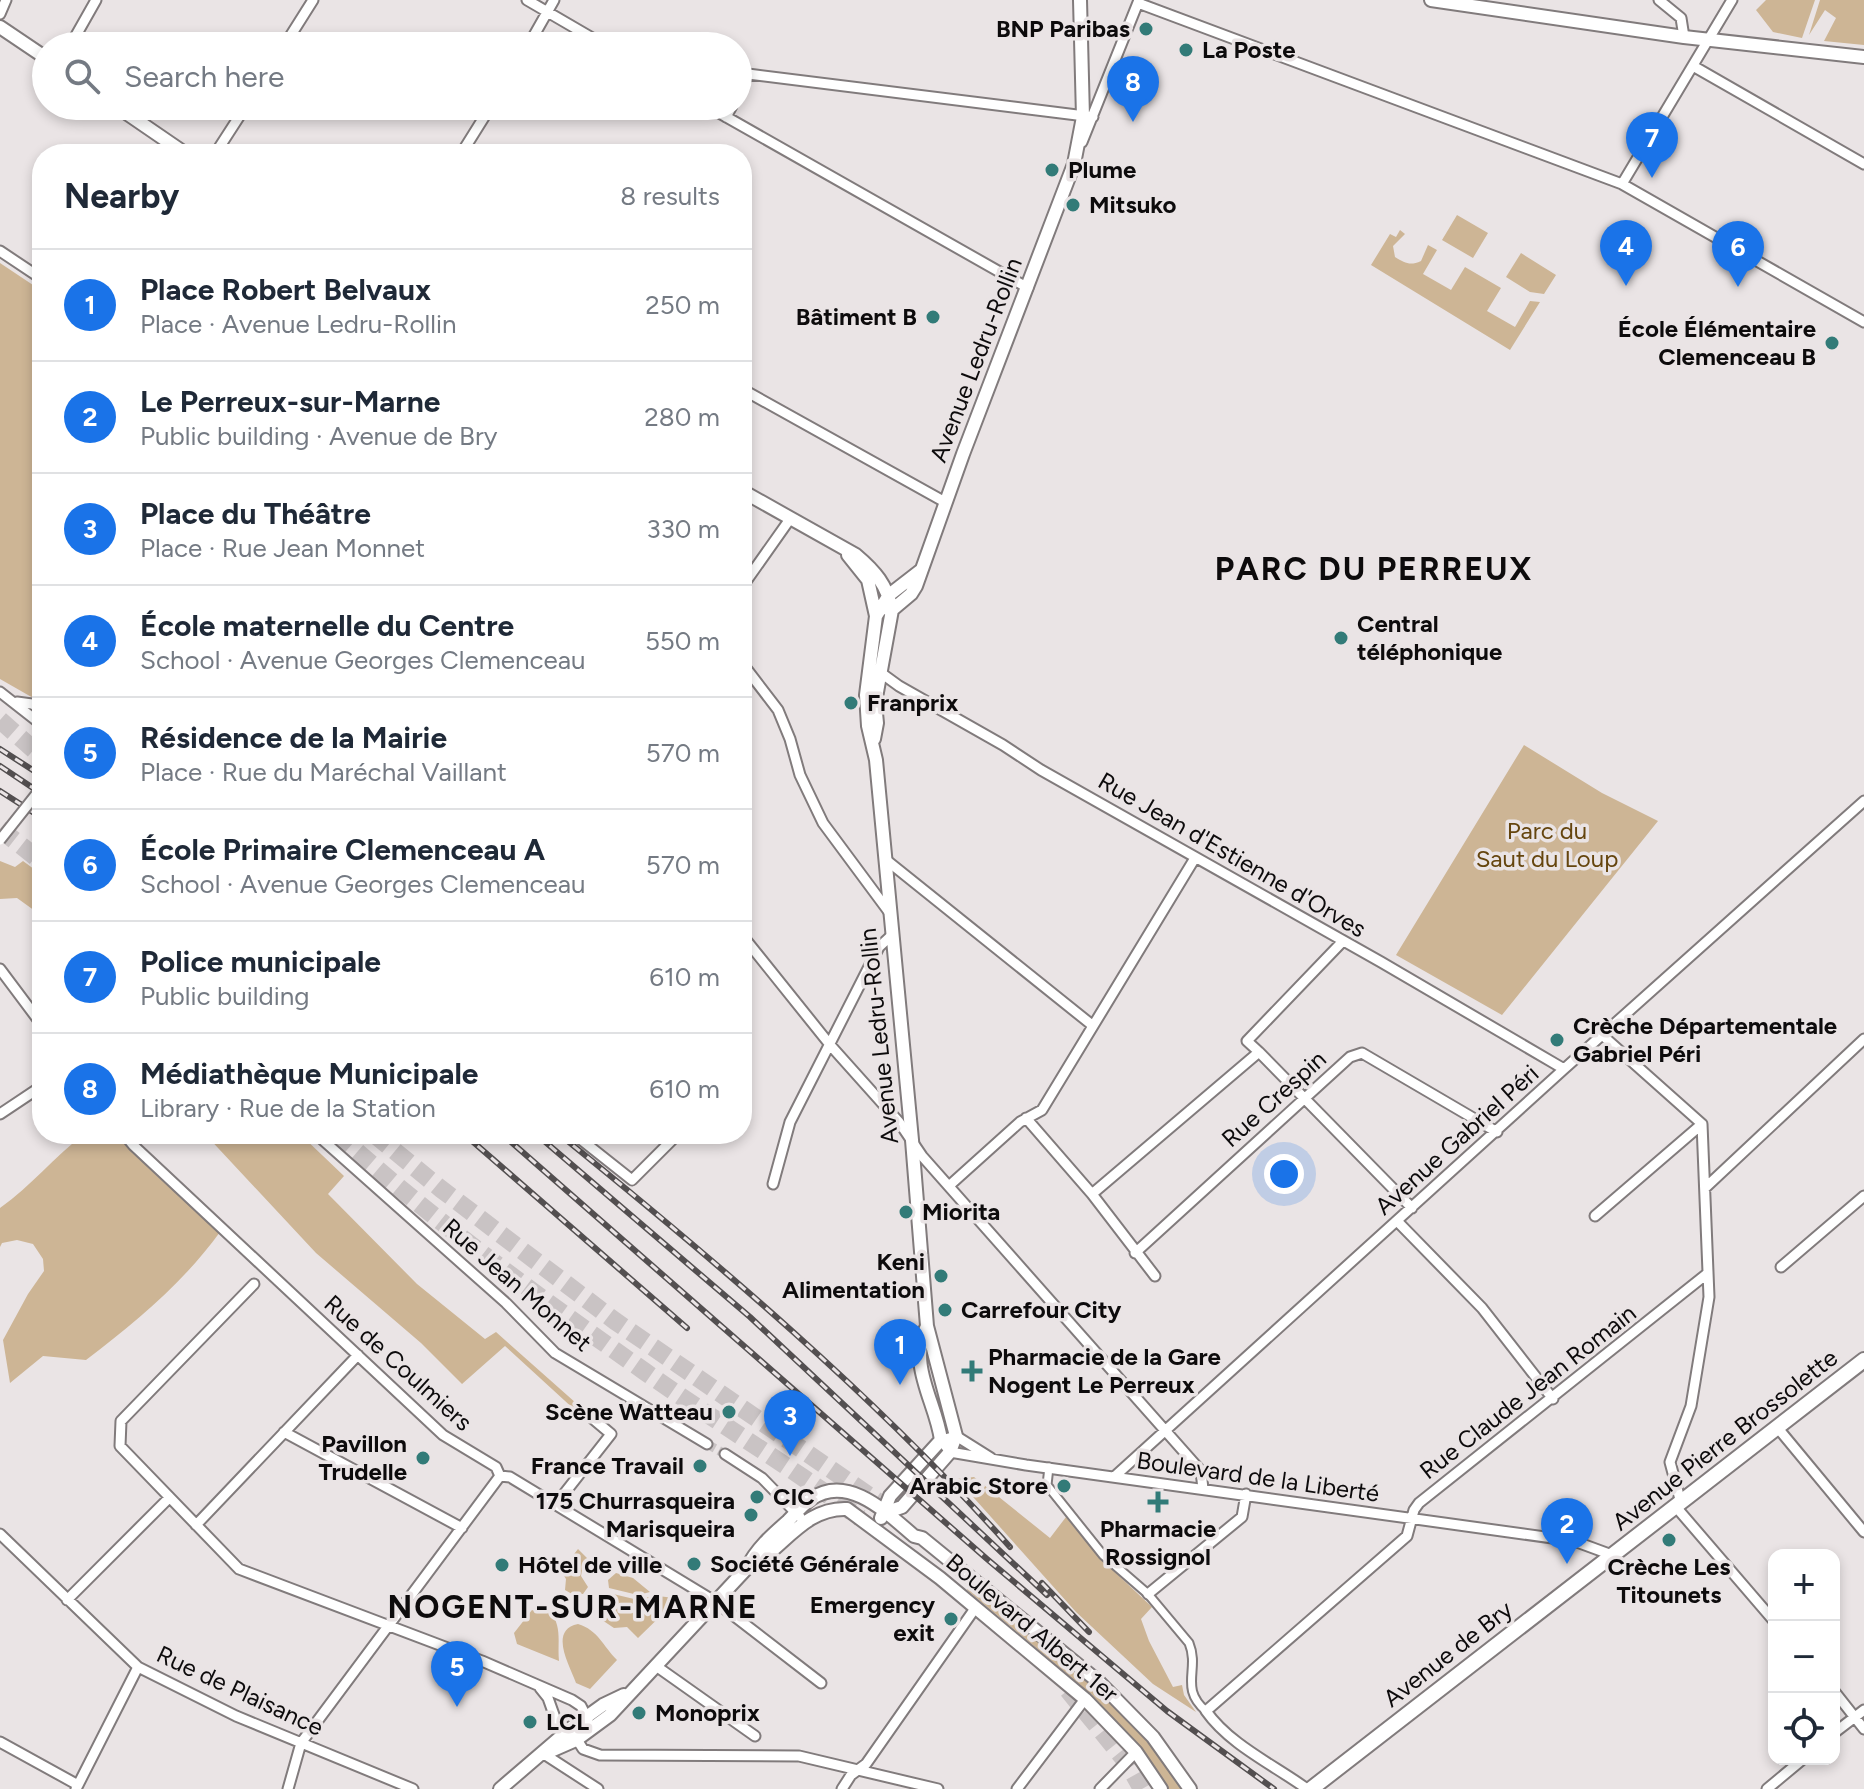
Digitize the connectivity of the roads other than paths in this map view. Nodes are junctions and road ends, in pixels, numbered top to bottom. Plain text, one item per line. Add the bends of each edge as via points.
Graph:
1 (6, 0) edge
2 (96, 0) edge
3 (313, 0) edge
4 (527, 0) edge
5 (554, 0) edge
6 (1080, 0) edge
7 (1431, 0) edge
8 (1659, 0) edge
9 (1732, 0) edge
10 (1139, 2) edge
11 (549, 13) junction
12 (0, 14) edge
13 (0, 27) edge
14 (78, 32) edge
15 (293, 32) edge
16 (537, 32) edge
17 (582, 32) edge
18 (1684, 37) junction
19 (1708, 40) junction
20 (32, 49) edge
21 (1864, 57) edge
22 (1693, 66) junction
23 (752, 75) edge
24 (1088, 117) junction
25 (136, 120) edge
26 (237, 120) edge
27 (482, 120) edge
28 (731, 120) edge
29 (171, 144) edge
30 (221, 144) edge
31 (467, 144) edge
32 (1864, 164) edge
33 (1622, 184) junction
34 (0, 251) edge
35 (32, 272) edge
36 (1028, 288) junction
37 (1864, 322) edge
38 (752, 395) edge
39 (752, 497) edge
40 (945, 502) junction
41 (790, 519) junction
42 (844, 550) junction
43 (752, 573) edge
44 (887, 607) junction
45 (874, 636) junction
46 (882, 674) junction
47 (752, 676) edge
48 (0, 692) edge
49 (14, 702) junction
50 (32, 704) edge
51 (32, 717) edge
52 (874, 742) junction
53 (32, 800) edge
54 (1864, 801) edge
55 (0, 840) edge
56 (1195, 858) junction
57 (885, 859) junction
58 (889, 912) junction
59 (892, 935) junction
60 (1343, 941) junction
61 (752, 947) edge
62 (0, 969) edge
63 (32, 1012) edge
64 (1092, 1025) junction
65 (1602, 1035) junction
66 (1864, 1039) edge
67 (831, 1046) junction
68 (1259, 1052) junction
69 (1564, 1069) junction
70 (32, 1093) edge
71 (1305, 1097) junction
72 (0, 1114) edge
73 (1026, 1118) junction
74 (1702, 1124) junction
75 (1497, 1132) junction
76 (912, 1140) junction
77 (132, 1144) edge
78 (327, 1144) edge
79 (587, 1144) edge
80 (664, 1144) edge
81 (773, 1184) dead end
82 (950, 1185) junction
83 (1705, 1188) junction
84 (1092, 1194) junction
85 (1864, 1196) edge
86 (1412, 1208) junction
87 (1595, 1216) dead end
88 (1397, 1221) junction
89 (1135, 1253) junction
90 (1781, 1267) dead end
91 (1708, 1273) junction
92 (1155, 1276) dead end
93 (254, 1284) dead end
94 (927, 1326) junction
95 (920, 1339) junction
96 (358, 1355) junction
97 (1864, 1360) edge
98 (938, 1374) junction
99 (1553, 1399) junction
100 (586, 1413) dead end
101 (1777, 1427) junction
102 (1166, 1430) junction
103 (284, 1432) junction
104 (956, 1436) junction
105 (941, 1440) junction
106 (707, 1444) tunnel mouth
107 (950, 1452) junction
108 (725, 1454) tunnel mouth
109 (991, 1458) junction
110 (1049, 1467) junction
111 (500, 1476) junction
112 (1114, 1477) junction
113 (1203, 1489) junction
114 (1246, 1494) junction
115 (169, 1498) junction
116 (556, 1504) junction
117 (1678, 1505) junction
118 (902, 1507) junction
119 (884, 1513) junction
120 (801, 1517) junction
121 (1412, 1519) junction
122 (196, 1525) junction
123 (875, 1527) junction
124 (462, 1528) junction
125 (1864, 1532) edge
126 (0, 1534) edge
127 (922, 1538) junction
128 (1612, 1555) junction
129 (1148, 1594) junction
130 (67, 1600) junction
131 (716, 1602) junction
132 (976, 1607) junction
133 (1768, 1614) edge
134 (387, 1627) junction
135 (656, 1666) junction
136 (138, 1667) junction
137 (821, 1683) dead end
138 (538, 1685) junction
139 (1836, 1693) edge
140 (1085, 1699) junction
141 (1864, 1710) edge
142 (1206, 1711) junction
143 (1854, 1716) junction
144 (589, 1723) junction
145 (1840, 1728) edge
146 (1864, 1729) edge
147 (755, 1736) dead end
148 (568, 1738) junction
149 (0, 1742) edge
150 (301, 1743) junction
151 (1136, 1752) junction
152 (544, 1754) junction
153 (1796, 1765) edge
154 (858, 1770) junction
155 (77, 1787) edge
156 (288, 1789) edge
157 (413, 1789) edge
158 (500, 1789) edge
159 (598, 1789) edge
160 (842, 1789) edge
161 (938, 1789) edge
162 (1017, 1789) edge
163 (1100, 1789) edge
164 (1161, 1789) edge
165 (1190, 1789) edge
166 (1309, 1789) edge
167 (1767, 1789) edge

1 - 12 street
2 - 14 street
3 - 15 street
4 - 11 street
5 - 11 street
6 - 24 street, Avenue Ledru-Rollin
7 - 18 street
8 - 18 street via 1681,18
9 - 19 street
10 - 24 street
10 - 33 street
11 - 16 street
11 - 17 street
13 - 20 street
18 - 19 street
19 - 21 street
19 - 22 street
22 - 32 street
22 - 33 street
23 - 24 street
24 - 36 street, Avenue Ledru-Rollin
25 - 29 street
26 - 30 street
27 - 31 street
28 - 36 street
33 - 37 street
34 - 35 street
36 - 40 street, Avenue Ledru-Rollin
38 - 40 street
39 - 41 street
40 - 44 street, Avenue Ledru-Rollin via 920,571
41 - 42 street
41 - 43 street
42 - 44 street
42 - 44 street via 873,569
44 - 45 street, Avenue Ledru-Rollin
44 - 46 street, Avenue Ledru-Rollin via 889,637
45 - 46 street, Avenue Ledru-Rollin via 876,668
45 - 52 street, Avenue Ledru-Rollin via 866,695
46 - 52 street, Avenue Ledru-Rollin
46 - 56 street, Rue Jean d'Estienne d'Orves
47 - 58 street via 778,710 823,823
48 - 49 street
49 - 50 street
49 - 51 street
52 - 57 street, Avenue Ledru-Rollin
53 - 55 street, bridge
54 - 65 street, Avenue Gabriel Péri
56 - 60 street, Rue Jean d'Estienne d'Orves
56 - 64 street
57 - 58 street, Avenue Ledru-Rollin
57 - 64 street
58 - 59 street, Avenue Ledru-Rollin
59 - 67 street via 879,947
59 - 76 street, Avenue Ledru-Rollin
60 - 68 street via 1247,1041
60 - 69 street, Rue Jean d'Estienne d'Orves
61 - 67 street
62 - 63 street
64 - 73 street via 1042,1110
65 - 69 street, Avenue Gabriel Péri
65 - 74 street
66 - 83 street
67 - 76 street
67 - 81 street via 790,1122
68 - 71 street
68 - 84 street
69 - 75 street, Avenue Gabriel Péri
70 - 72 street
71 - 75 street, Rue Crespin via 1350,1057 1362,1053
71 - 86 street
71 - 89 street, Rue Crespin
73 - 82 street
73 - 84 street
74 - 83 street
74 - 87 street
75 - 86 street, Avenue Gabriel Péri
76 - 82 street
76 - 94 street, Avenue Ledru-Rollin
77 - 96 street, Rue de Coulmiers
78 - 106 street, Rue Jean Monnet via 555,1353
79 - 80 street via 632,1180
82 - 102 street
83 - 91 street
84 - 89 street
85 - 90 street
86 - 88 street, Avenue Gabriel Péri
88 - 99 street via 1482,1308
88 - 102 street, Avenue Gabriel Péri
89 - 92 street
91 - 99 street, Rue Claude Jean Romain
91 - 117 street via 1709,1297 1691,1406 1670,1462
93 - 115 street via 121,1421 120,1446
94 - 95 street
94 - 98 street, Avenue Ledru-Rollin
95 - 98 street, Avenue Ledru-Rollin
95 - 105 street via 921,1371
96 - 103 street
96 - 111 street, Rue de Coulmiers via 443,1435 496,1467
97 - 101 main road, Avenue Pierre Brossolette
98 - 104 street, Avenue Ledru-Rollin
99 - 121 street, Rue Claude Jean Romain via 1419,1503
100 - 116 street via 611,1434
101 - 117 main road, Avenue Pierre Brossolette
101 - 125 street
102 - 112 street, Avenue Gabriel Péri
102 - 113 street via 1201,1471
103 - 122 street
103 - 124 street
104 - 105 street
104 - 107 street
104 - 109 street, Boulevard de la Liberté
105 - 107 street
105 - 119 street via 890,1496
107 - 109 street, Boulevard de la Liberté
107 - 118 street
108 - 120 street via 762,1478
109 - 110 street, Boulevard de la Liberté
110 - 112 street, Boulevard de la Liberté
110 - 129 street via 1047,1485 1056,1497 1103,1555
111 - 116 street, Rue de Coulmiers
111 - 124 street
112 - 113 street, Boulevard de la Liberté
113 - 114 street, Boulevard de la Liberté
114 - 121 street, Boulevard de la Liberté
114 - 129 street via 1242,1517
115 - 122 street
115 - 130 street
116 - 131 street, Rue de Coulmiers
117 - 128 main road, Avenue Pierre Brossolette
117 - 133 street
118 - 119 street
118 - 127 street, Boulevard Albert 1er
119 - 120 street, Boulevard Albert 1er via 859,1494 839,1490 811,1499
119 - 123 street
119 - 127 street, Boulevard Albert 1er
120 - 123 street, Boulevard Albert 1er via 847,1509
120 - 131 street
121 - 128 street, Boulevard de la Liberté via 1574,1541
121 - 142 street, Rue Claude Jean Romain via 1407,1536
122 - 134 street via 239,1569
123 - 132 street, Boulevard Albert 1er
124 - 134 street
126 - 130 street, Rue de Plaisance
127 - 165 street, Boulevard Albert 1er via 1100,1683 1153,1737
128 - 166 main road, Avenue de Bry
129 - 142 street via 1189,1643 1191,1691
130 - 136 street, Rue de Plaisance
131 - 135 street
131 - 137 street, Rue de Coulmiers
132 - 140 street, Boulevard Albert 1er
132 - 154 street
134 - 138 street
134 - 150 street
135 - 144 street via 628,1693 603,1705
135 - 147 street
136 - 150 street, Rue de Plaisance
136 - 155 street
138 - 144 street via 581,1706
138 - 148 street
139 - 143 street
140 - 151 street, Boulevard Albert 1er
140 - 162 street
141 - 143 street
142 - 166 street via 1234,1739
143 - 145 street
143 - 146 street
144 - 148 street
148 - 152 street
148 - 154 street via 600,1755 799,1756
149 - 155 street
150 - 156 street
150 - 157 street, Rue de Plaisance
151 - 163 street
151 - 164 street, Boulevard Albert 1er
152 - 158 street
152 - 159 street
153 - 167 street
154 - 160 street
154 - 161 street

